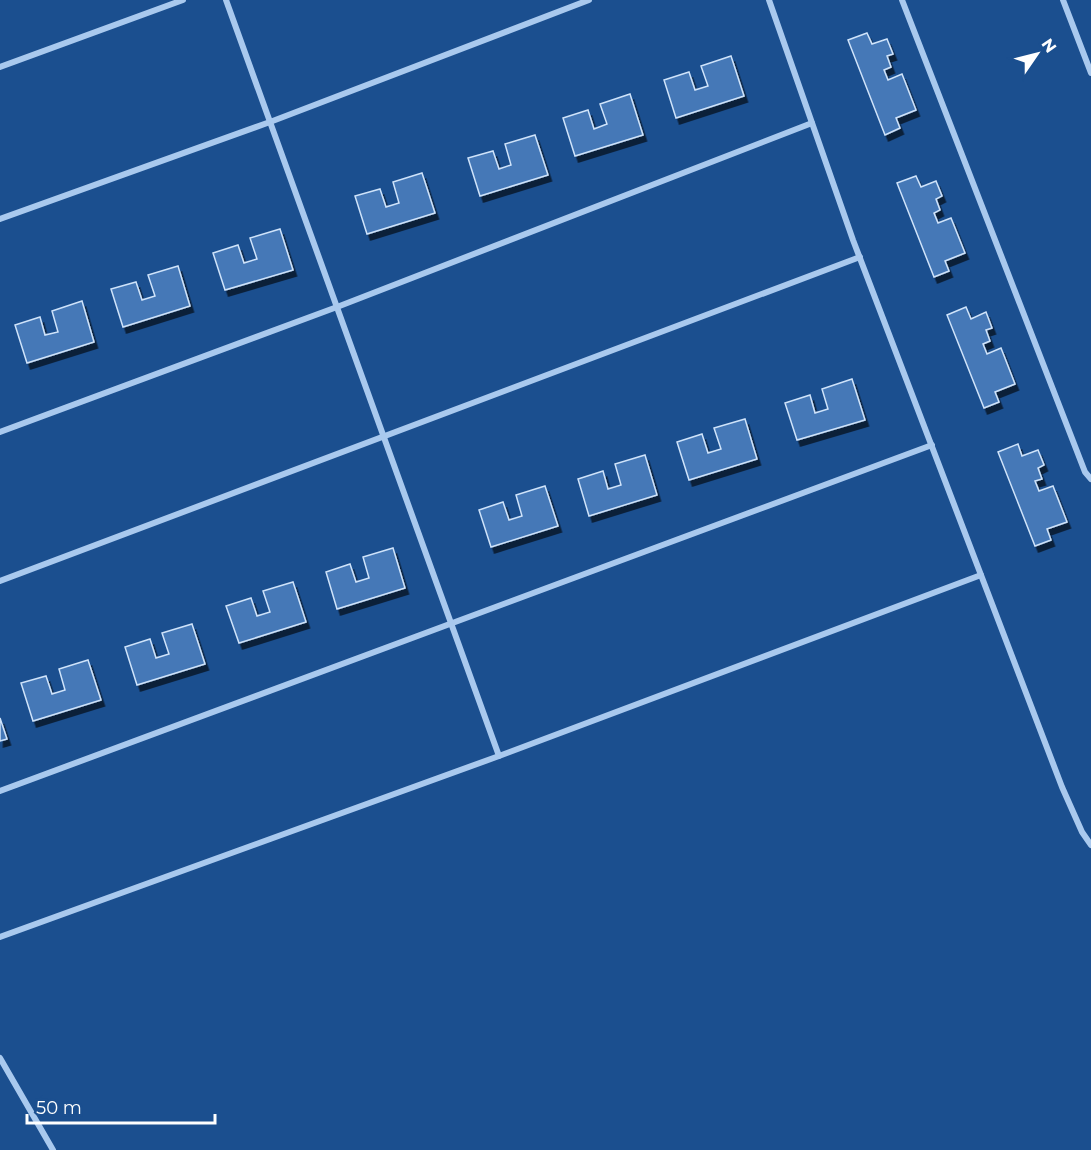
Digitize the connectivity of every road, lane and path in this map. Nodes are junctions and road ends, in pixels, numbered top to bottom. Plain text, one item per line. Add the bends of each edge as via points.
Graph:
1 (183, 0) edge
2 (226, 0) edge
3 (589, 0) edge
4 (769, 0) edge
5 (902, 0) edge
6 (1063, 0) edge
7 (0, 68) edge
8 (1091, 73) edge
9 (270, 122) junction
10 (812, 123) junction
11 (0, 219) edge
12 (860, 257) junction
13 (337, 307) junction
14 (0, 432) edge
15 (383, 434) junction
16 (932, 445) junction
17 (1091, 479) edge
18 (981, 574) junction
19 (0, 581) edge
20 (451, 622) junction
21 (499, 756) junction
22 (0, 791) edge
23 (1091, 844) edge
24 (0, 937) edge
25 (0, 1058) edge
26 (53, 1150) edge

1 - 7 street
2 - 9 street
3 - 9 street
4 - 10 street
5 - 17 street via 1085,472
6 - 8 street
9 - 11 street
9 - 13 street
10 - 12 street
10 - 13 street
12 - 15 street
12 - 16 street
13 - 14 street
13 - 15 street
15 - 19 street
15 - 20 street
16 - 18 street
16 - 20 street
18 - 21 street
18 - 23 street via 1062,788
20 - 21 street
20 - 22 street
21 - 24 street
25 - 26 street

